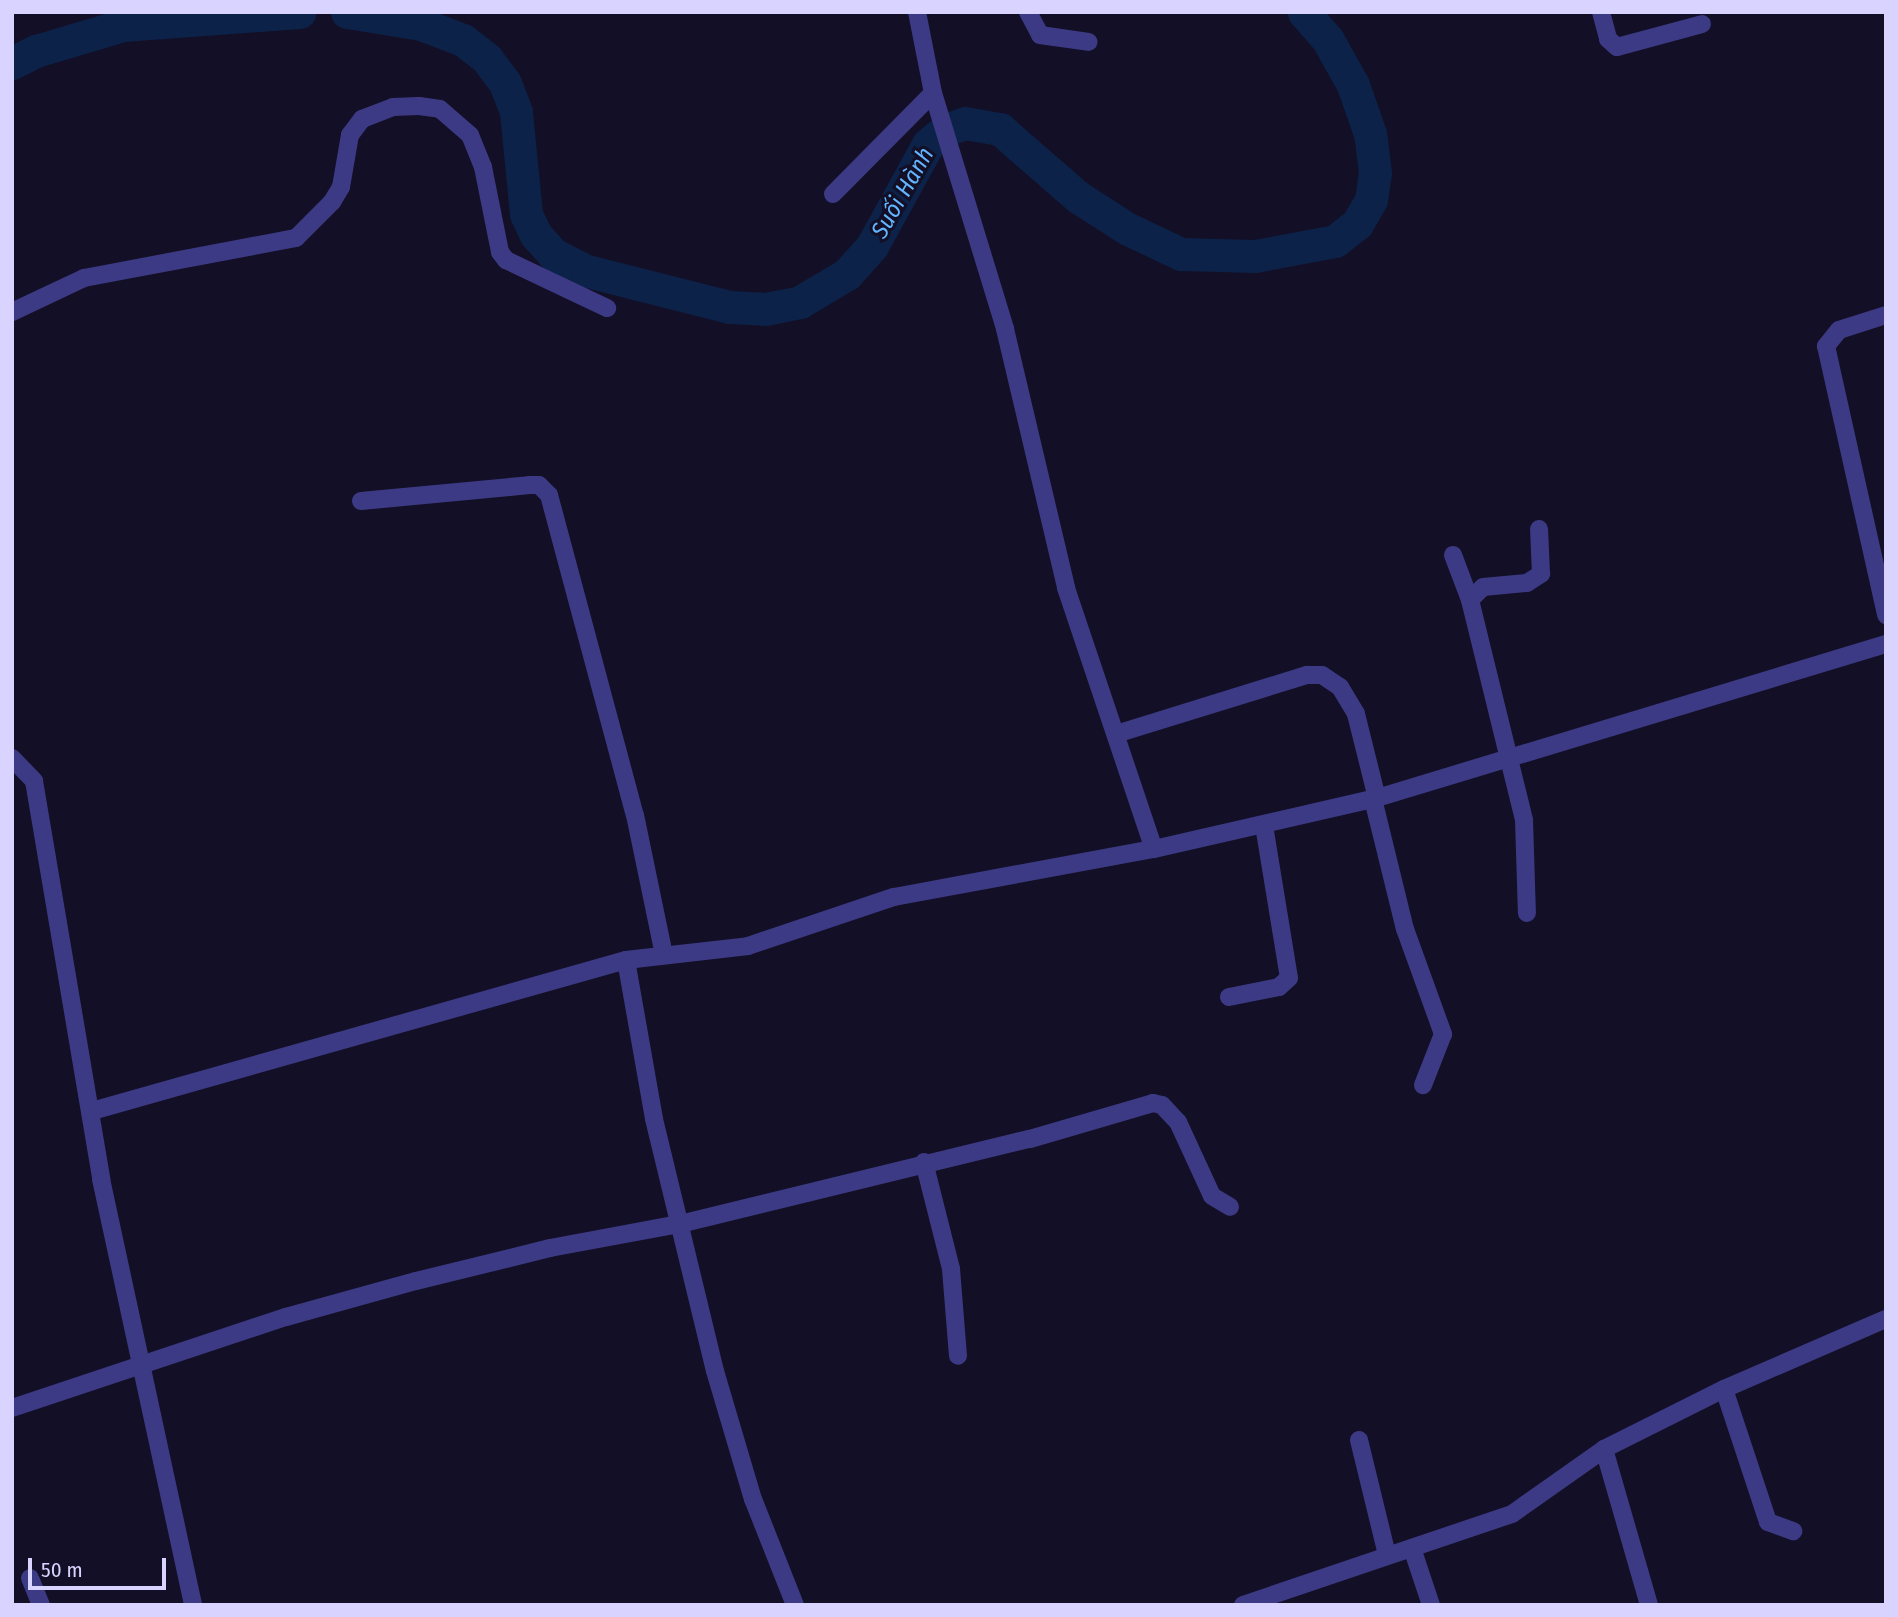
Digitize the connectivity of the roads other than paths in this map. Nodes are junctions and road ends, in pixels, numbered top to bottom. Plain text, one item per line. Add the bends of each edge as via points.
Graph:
1 (917, 12) edge
2 (1028, 12) edge
3 (1601, 12) edge
4 (1702, 24) dead end
5 (1089, 42) dead end
6 (933, 93) junction
7 (833, 194) dead end
8 (607, 308) dead end
9 (12, 312) edge
10 (1886, 315) edge
11 (361, 501) dead end
12 (1539, 529) dead end
13 (1453, 555) dead end
14 (1470, 600) junction
15 (1886, 615) edge
16 (1886, 645) edge
17 (1116, 734) junction
18 (12, 758) edge
19 (1509, 759) junction
20 (1375, 798) junction
21 (1264, 827) junction
22 (1154, 849) junction
23 (1527, 913) dead end
24 (664, 955) junction
25 (626, 960) junction
26 (1229, 998) dead end
27 (1423, 1085) dead end
28 (92, 1111) junction
29 (924, 1163) junction
30 (1230, 1207) dead end
31 (680, 1224) junction
32 (1886, 1320) edge
33 (958, 1356) dead end
34 (144, 1366) junction
35 (1724, 1389) junction
36 (12, 1408) edge
37 (1359, 1440) dead end
38 (1604, 1449) junction
39 (1793, 1531) dead end
40 (1412, 1548) junction
41 (1387, 1555) junction
42 (30, 1577) dead end
43 (41, 1605) edge
44 (193, 1605) edge
45 (794, 1605) edge
46 (1243, 1605) edge
47 (1430, 1605) edge
48 (1649, 1605) edge

1 - 6 street
2 - 5 street via 1040,35
3 - 4 street via 1608,39 1617,47
6 - 7 street
6 - 17 street via 1005,329 1066,588
8 - 9 street via 506,260 500,252 483,167 470,135 440,109 419,106 393,107 362,119 350,135 341,187 296,237 84,278
10 - 15 street via 1839,330 1826,346
11 - 24 street via 529,485 539,485 549,495 635,815
12 - 14 street via 1541,574 1527,583 1483,587
13 - 14 street
14 - 19 street
16 - 19 street
17 - 20 street via 1307,674 1322,676 1340,687 1356,714
17 - 22 street
18 - 28 street via 33,781
19 - 20 street
19 - 23 street via 1526,838 1523,886
20 - 21 street
20 - 27 street via 1405,929 1443,1034
21 - 22 street
21 - 26 street via 1289,978 1279,987
22 - 24 street via 894,897 748,946
24 - 25 street
25 - 28 street
25 - 31 street via 652,1106
28 - 34 street via 112,1233
29 - 30 street via 1073,1128 1153,1103 1162,1105 1178,1122 1212,1196
29 - 31 street
29 - 33 street via 951,1269
31 - 34 street via 550,1248 416,1281 286,1317
31 - 45 street via 745,1473
32 - 35 street
34 - 36 street
34 - 44 street
35 - 38 street
35 - 39 street via 1768,1521
37 - 41 street
38 - 40 street via 1512,1514
38 - 48 street
40 - 41 street
40 - 47 street
41 - 46 street
42 - 43 street

